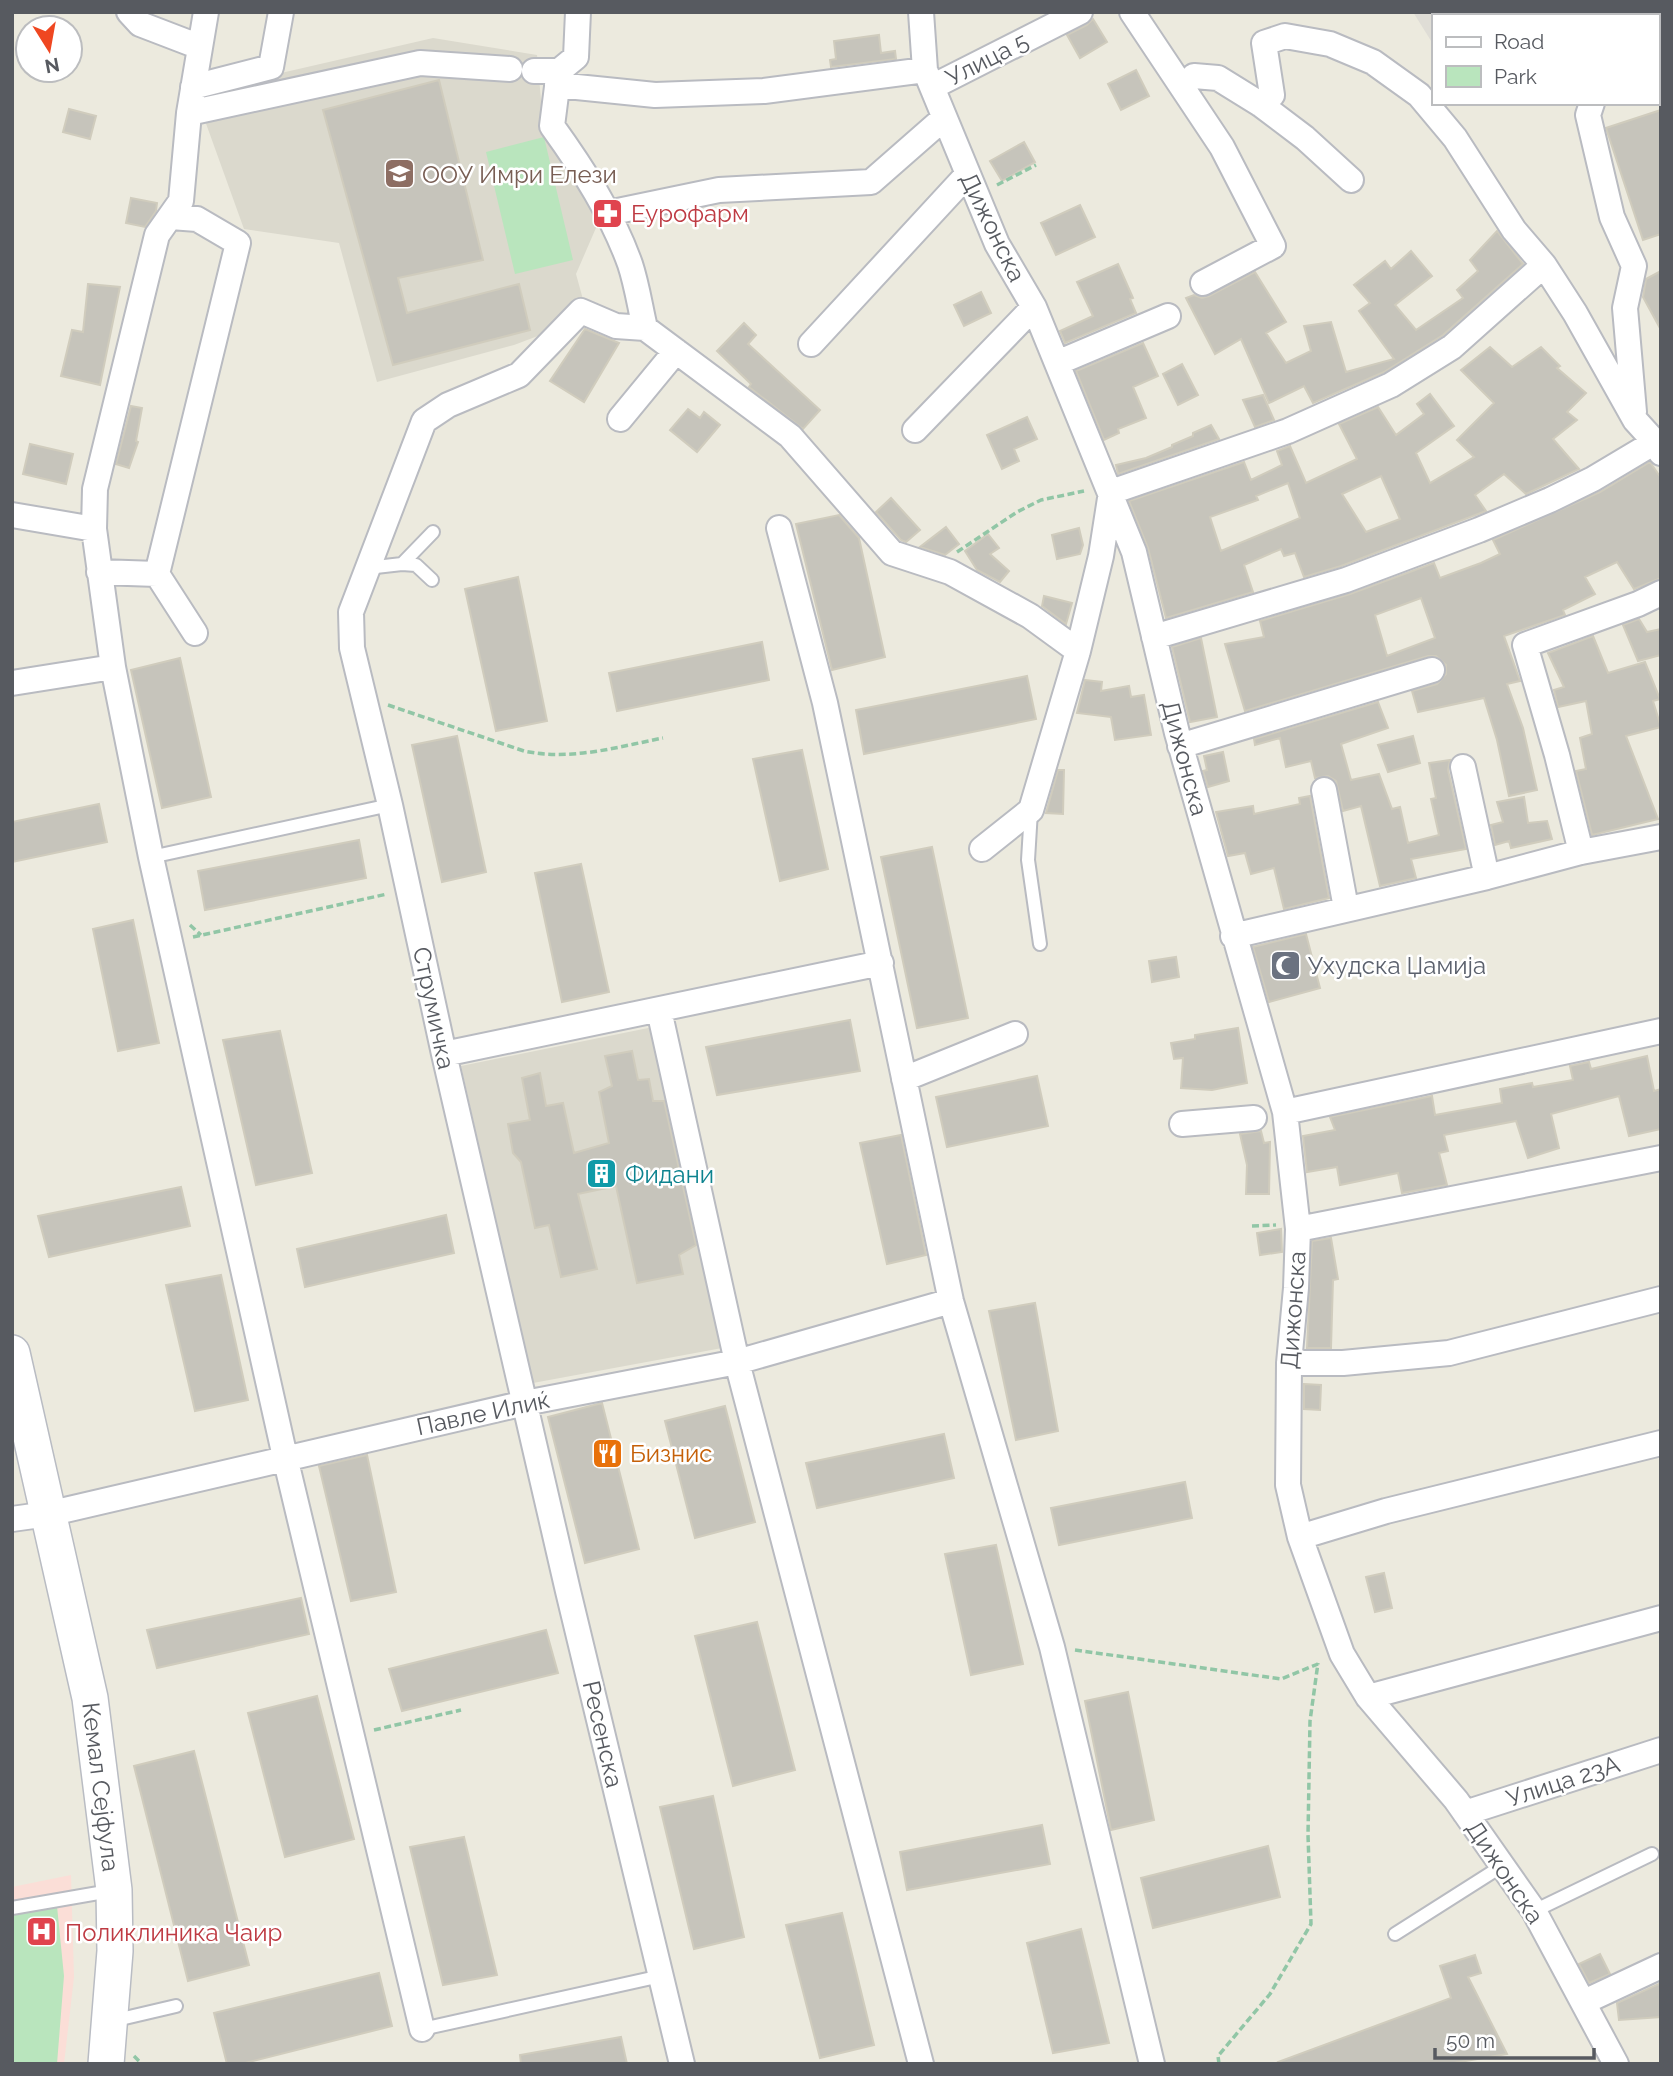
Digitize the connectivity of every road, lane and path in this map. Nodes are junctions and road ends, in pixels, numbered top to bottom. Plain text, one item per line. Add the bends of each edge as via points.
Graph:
1 (129, 12) edge
2 (206, 12) edge
3 (281, 12) edge
4 (578, 12) edge
5 (921, 12) edge
6 (1080, 12) edge
7 (1132, 12) edge
8 (200, 47) junction
9 (1161, 54) junction
10 (1194, 76) junction
11 (558, 78) junction
12 (928, 79) junction
13 (194, 87) junction
14 (1260, 104) junction
15 (1591, 105) edge
16 (1219, 112) dead end
17 (189, 113) junction
18 (944, 118) junction
19 (1036, 165) dead end
20 (1351, 180) dead end
21 (972, 186) junction
22 (608, 213) junction
23 (171, 217) junction
24 (1545, 265) junction
25 (1203, 283) dead end
26 (1034, 307) junction
27 (1168, 316) dead end
28 (645, 328) junction
29 (811, 344) dead end
30 (676, 351) junction
31 (1056, 363) junction
32 (620, 419) dead end
33 (1635, 420) junction
34 (915, 430) dead end
35 (1658, 447) edge
36 (1111, 492) junction
37 (12, 515) edge
38 (94, 528) junction
39 (779, 528) dead end
40 (433, 532) dead end
41 (402, 564) junction
42 (366, 568) junction
43 (944, 570) junction
44 (99, 572) junction
45 (157, 574) junction
46 (432, 580) dead end
47 (1661, 593) edge
48 (195, 633) dead end
49 (1154, 637) junction
50 (1078, 651) junction
51 (113, 667) junction
52 (1432, 670) dead end
53 (12, 682) edge
54 (364, 698) junction
55 (663, 738) dead end
56 (1180, 746) junction
57 (1463, 767) dead end
58 (1324, 790) dead end
59 (390, 805) junction
60 (1031, 810) junction
61 (1661, 837) edge
62 (982, 849) dead end
63 (1581, 852) junction
64 (151, 857) junction
65 (1487, 877) junction
66 (408, 889) junction
67 (1346, 908) junction
68 (1233, 936) junction
69 (170, 942) junction
70 (1040, 944) dead end
71 (881, 963) junction
72 (659, 1010) junction
73 (1661, 1031) edge
74 (1015, 1034) dead end
75 (444, 1054) junction
76 (904, 1079) junction
77 (1285, 1112) junction
78 (1255, 1118) dead end
79 (1182, 1124) dead end
80 (1661, 1157) edge
81 (1252, 1226) dead end
82 (1289, 1227) junction
83 (1661, 1299) edge
84 (951, 1301) junction
85 (737, 1362) junction
86 (1289, 1363) junction
87 (15, 1366) edge
88 (525, 1403) junction
89 (1661, 1443) edge
90 (285, 1457) junction
91 (48, 1514) junction
92 (12, 1519) edge
93 (1300, 1537) junction
94 (1661, 1618) edge
95 (1052, 1647) junction
96 (1368, 1697) junction
97 (460, 1710) dead end
98 (352, 1734) junction
99 (1661, 1750) edge
100 (1465, 1812) junction
101 (1652, 1854) dead end
102 (1502, 1866) junction
103 (114, 1890) junction
104 (12, 1908) edge
105 (1534, 1911) junction
106 (1395, 1934) dead end
107 (1661, 1966) edge
108 (661, 1976) junction
109 (1584, 2003) junction
110 (176, 2006) dead end
111 (110, 2021) junction
112 (422, 2029) joint
113 (106, 2064) edge
114 (682, 2064) edge
115 (921, 2064) edge
116 (1152, 2064) edge
117 (1219, 2064) edge
118 (1616, 2064) edge

1 - 8 street via 139,24
2 - 8 street
3 - 13 street via 271,67
4 - 11 street via 576,57
5 - 12 street, Дижонска
6 - 12 street, Улица 5
7 - 9 street
8 - 13 street
9 - 10 street
9 - 25 street via 1222,147 1273,246
10 - 14 street via 1218,78
10 - 16 street
11 - 12 street via 669,95
11 - 17 street via 522,70 420,63
11 - 22 street via 552,126
12 - 18 street, Дижонска
13 - 17 street
14 - 20 street
14 - 24 street via 1272,95 1264,43 1285,36 1330,44 1373,62 1419,95 1455,138 1514,230
15 - 33 street via 1588,115 1612,217 1634,266 1625,308
17 - 23 street via 181,201
18 - 21 street, Дижонска
18 - 22 street via 871,182 719,190
19 - 21 path
21 - 26 street, Дижонска via 997,244
21 - 29 street
22 - 28 street via 630,265
23 - 38 street via 157,235 95,489
23 - 45 street via 197,219 238,243
24 - 33 street
24 - 36 street via 1452,347 1391,385 1287,431
26 - 31 street, Дижонска
26 - 34 street
27 - 31 street
28 - 30 street
28 - 42 street via 616,326 582,311 519,375 448,405 424,421
30 - 32 street
30 - 43 street via 790,436 892,553
31 - 36 street, Дижонска
33 - 35 street
35 - 49 street via 1479,530 1346,580
36 - 43 path via 1086,491 1041,500 952,555
36 - 49 street, Дижонска via 1135,552
36 - 50 street
37 - 38 street
38 - 44 street
39 - 71 street via 825,702
40 - 41 lane
41 - 42 lane
41 - 46 lane via 416,565
42 - 54 street, Струмичка via 351,612 352,648
43 - 50 street via 1030,616
44 - 45 street
44 - 51 street
45 - 48 street
47 - 63 street via 1525,645
49 - 56 street, Дижонска
50 - 60 street
51 - 53 street
51 - 64 street
52 - 56 street
54 - 55 path via 546,756
54 - 59 street, Струмичка
56 - 68 street, Дижонска
57 - 65 street
58 - 67 street
59 - 64 lane
59 - 66 street, Струмичка
60 - 62 street
60 - 70 lane via 1028,860
61 - 63 street
63 - 65 street
64 - 69 street
65 - 67 street
66 - 69 path
66 - 75 street, Струмичка
67 - 68 street
68 - 77 street, Дижонска
69 - 90 street
71 - 72 street
71 - 76 street
72 - 75 street
72 - 85 street
73 - 77 street
74 - 76 street
75 - 88 street, Струмичка
76 - 84 street
77 - 82 street, Дижонска
78 - 79 street
80 - 82 street
81 - 82 path
82 - 86 street, Дижонска via 1296,1288
83 - 86 street via 1449,1353
84 - 85 street, Павле Илиќ
84 - 95 street
85 - 88 street, Павле Илиќ
85 - 115 street
86 - 93 street, Дижонска via 1288,1485
87 - 91 street, Кемал Сејфула
88 - 90 street, Павле Илиќ
88 - 108 street, Ресенска
89 - 93 street
90 - 91 street, Павле Илиќ
90 - 98 street
91 - 92 street, Павле Илиќ
91 - 103 street, Кемал Сејфула via 90,1698
93 - 96 street, Дижонска via 1342,1654
94 - 96 street
95 - 116 street
95 - 117 path via 1281,1679 1318,1663 1310,1721 1311,1924 1270,1994 1218,2056
96 - 100 street, Дижонска
97 - 98 path
98 - 112 street
99 - 100 street, Улица 23А
100 - 102 street, Дижонска
101 - 105 lane
102 - 105 street, Дижонска
102 - 106 lane
103 - 104 lane
103 - 111 street, Кемал Сејфула
105 - 109 street, Дижонска
107 - 109 street
108 - 112 lane
108 - 114 street, Ресенска
109 - 118 street, Дижонска
110 - 111 lane
111 - 113 street, Кемал Сејфула

